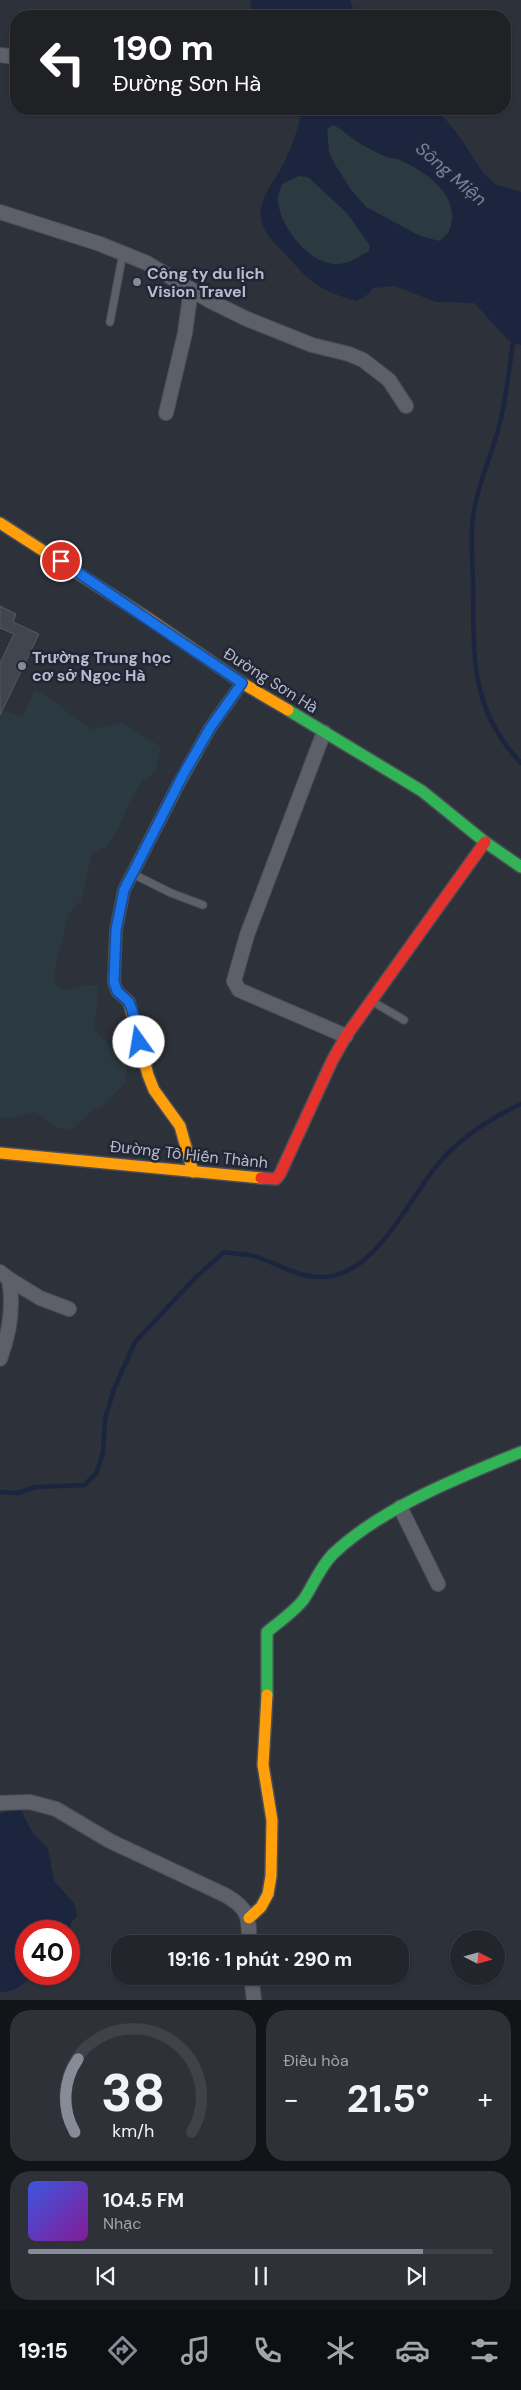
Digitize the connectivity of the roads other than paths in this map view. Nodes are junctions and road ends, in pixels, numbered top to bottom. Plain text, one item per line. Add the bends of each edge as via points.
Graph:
1 (0, 212) edge
2 (123, 253) junction
3 (191, 289) junction
4 (110, 322) dead end
5 (406, 406) dead end
6 (166, 413) dead end
7 (0, 523) edge
8 (242, 683) junction
9 (324, 732) junction
10 (485, 842) junction
11 (521, 867) edge
12 (132, 874) junction
13 (203, 905) dead end
14 (371, 1000) junction
15 (404, 1020) dead end
16 (346, 1036) junction
17 (0, 1153) edge
18 (193, 1172) junction
19 (5, 1275) edge
20 (69, 1310) dead end
21 (0, 1359) edge
22 (521, 1452) edge
23 (400, 1506) junction
24 (438, 1584) dead end
25 (0, 1803) edge
26 (249, 1918) junction
27 (249, 1935) edge
28 (252, 1985) edge
29 (254, 2000) edge

1 - 2 street
2 - 3 street via 165,272
2 - 4 lane
3 - 5 street via 247,319 363,360 389,380
3 - 6 street
7 - 8 street, Đường Sơn Hà
8 - 9 street, Đường Sơn Hà
8 - 12 street via 210,728
9 - 10 street, Đường Sơn Hà via 422,791
9 - 16 street via 250,927 234,981 239,990
10 - 11 street, Đường Sơn Hà
10 - 14 street, Đường Tô Hiến Thành
12 - 13 lane
12 - 18 street via 118,915 114,982 117,991 129,1002 154,1090 180,1126
14 - 15 lane
14 - 16 street, Đường Tô Hiến Thành
16 - 18 street, Đường Tô Hiến Thành via 276,1179
17 - 18 street, Đường Tô Hiến Thành
19 - 20 street via 40,1298
19 - 21 street via 13,1304
22 - 23 street
23 - 24 street
23 - 26 street via 376,1520 333,1554 303,1600 267,1632 263,1765 272,1820 271,1876 268,1894
25 - 26 street via 41,1803 65,1812 110,1840 226,1895
26 - 27 street
28 - 29 street

